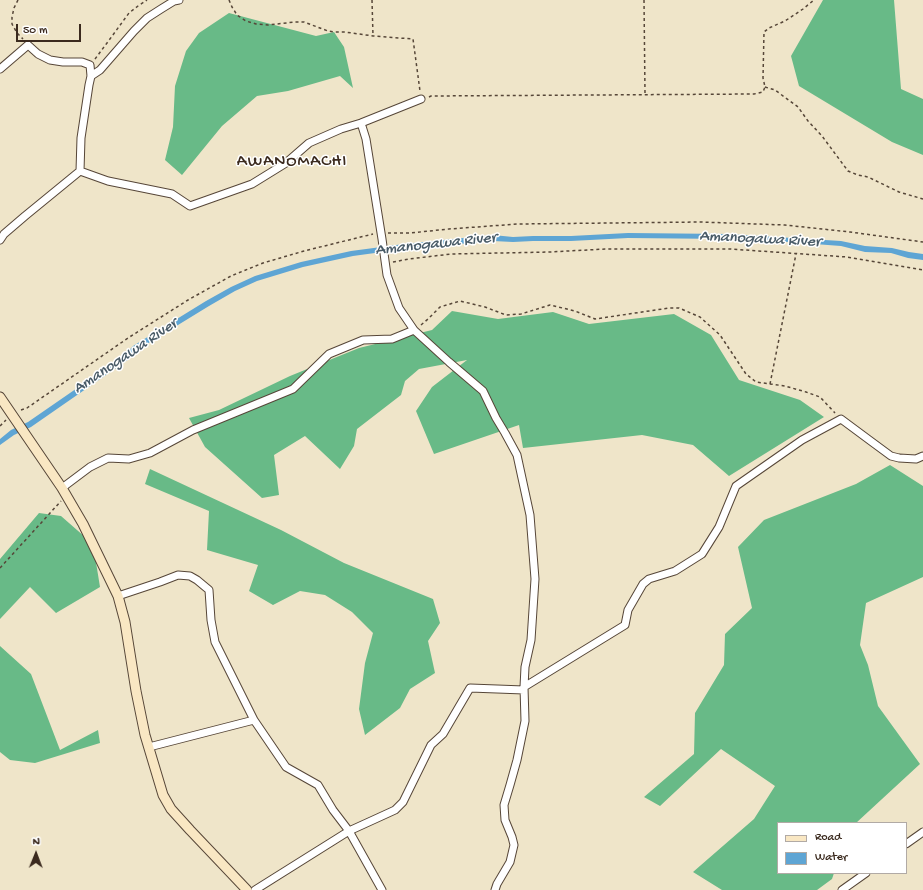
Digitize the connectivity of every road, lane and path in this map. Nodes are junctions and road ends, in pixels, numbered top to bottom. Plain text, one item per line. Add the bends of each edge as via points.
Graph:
1 (18, 0) edge
2 (148, 0) edge
3 (179, 0) edge
4 (229, 0) edge
5 (372, 0) edge
6 (644, 0) edge
7 (814, 0) edge
8 (373, 36) junction
9 (28, 45) junction
10 (90, 65) junction
11 (0, 70) edge
12 (91, 76) junction
13 (765, 87) junction
14 (645, 94) junction
15 (421, 99) junction
16 (361, 123) junction
17 (80, 172) junction
18 (923, 199) edge
19 (382, 236) junction
20 (0, 240) edge
21 (923, 242) edge
22 (796, 254) junction
23 (385, 263) junction
24 (923, 270) edge
25 (414, 330) junction
26 (770, 384) junction
27 (0, 397) edge
28 (13, 416) junction
29 (841, 418) junction
30 (0, 426) edge
31 (923, 456) edge
32 (64, 492) junction
33 (0, 568) edge
34 (118, 596) junction
35 (524, 689) junction
36 (254, 720) junction
37 (149, 747) junction
38 (349, 831) junction
39 (923, 832) edge
40 (907, 843) edge
41 (865, 874) edge
42 (248, 890) edge
43 (255, 890) edge
44 (382, 890) edge
45 (495, 890) edge
46 (842, 890) edge

1 - 9 path via 12,24
2 - 10 path via 130,13
3 - 12 street via 147,18 100,70
4 - 8 path via 237,15 256,24 268,26 304,22 328,31
5 - 8 path
6 - 14 path
7 - 13 path via 785,21 764,32
8 - 15 path via 413,39
9 - 10 street via 50,60
9 - 11 street
10 - 12 street
12 - 17 street via 81,138
13 - 14 path via 763,92 754,94
13 - 18 path via 775,90 798,107 848,170 899,192
14 - 15 path via 431,96
15 - 16 street
16 - 17 street via 309,142 286,163 252,184 190,206 172,194 108,181
16 - 19 street
17 - 20 street via 25,216
19 - 21 path via 518,224 701,222 792,226
19 - 23 street
19 - 28 path via 304,251 231,276 128,338
22 - 23 path via 730,249 605,249 451,254
22 - 24 path via 847,257
22 - 26 path
23 - 25 street via 399,308
25 - 26 path via 440,307 460,301 506,315 520,314 550,305 595,319 679,308 700,317 720,335 746,374 756,382
25 - 32 street via 392,339 363,340 329,354 293,389 193,430 150,453 129,458 108,458 90,467
25 - 35 street via 483,391 517,455 530,515 535,579 531,640 525,667
26 - 29 path via 820,397
27 - 28 street
28 - 30 path
28 - 32 street
29 - 31 street via 891,456 916,459
29 - 35 street via 802,440 736,486 720,527 702,554 675,571 649,579 643,584 628,610 625,625
32 - 33 path
32 - 34 street via 83,524
34 - 36 street via 178,575 190,576 209,590 215,642
34 - 37 street
35 - 38 street via 470,688 443,734 431,745 403,802 395,810
35 - 45 street via 525,721 504,804 505,820 514,845 510,862
36 - 37 street
36 - 38 street via 286,767 318,785
37 - 42 street via 163,795 171,809
38 - 43 street
38 - 44 street
39 - 40 street
41 - 46 street

